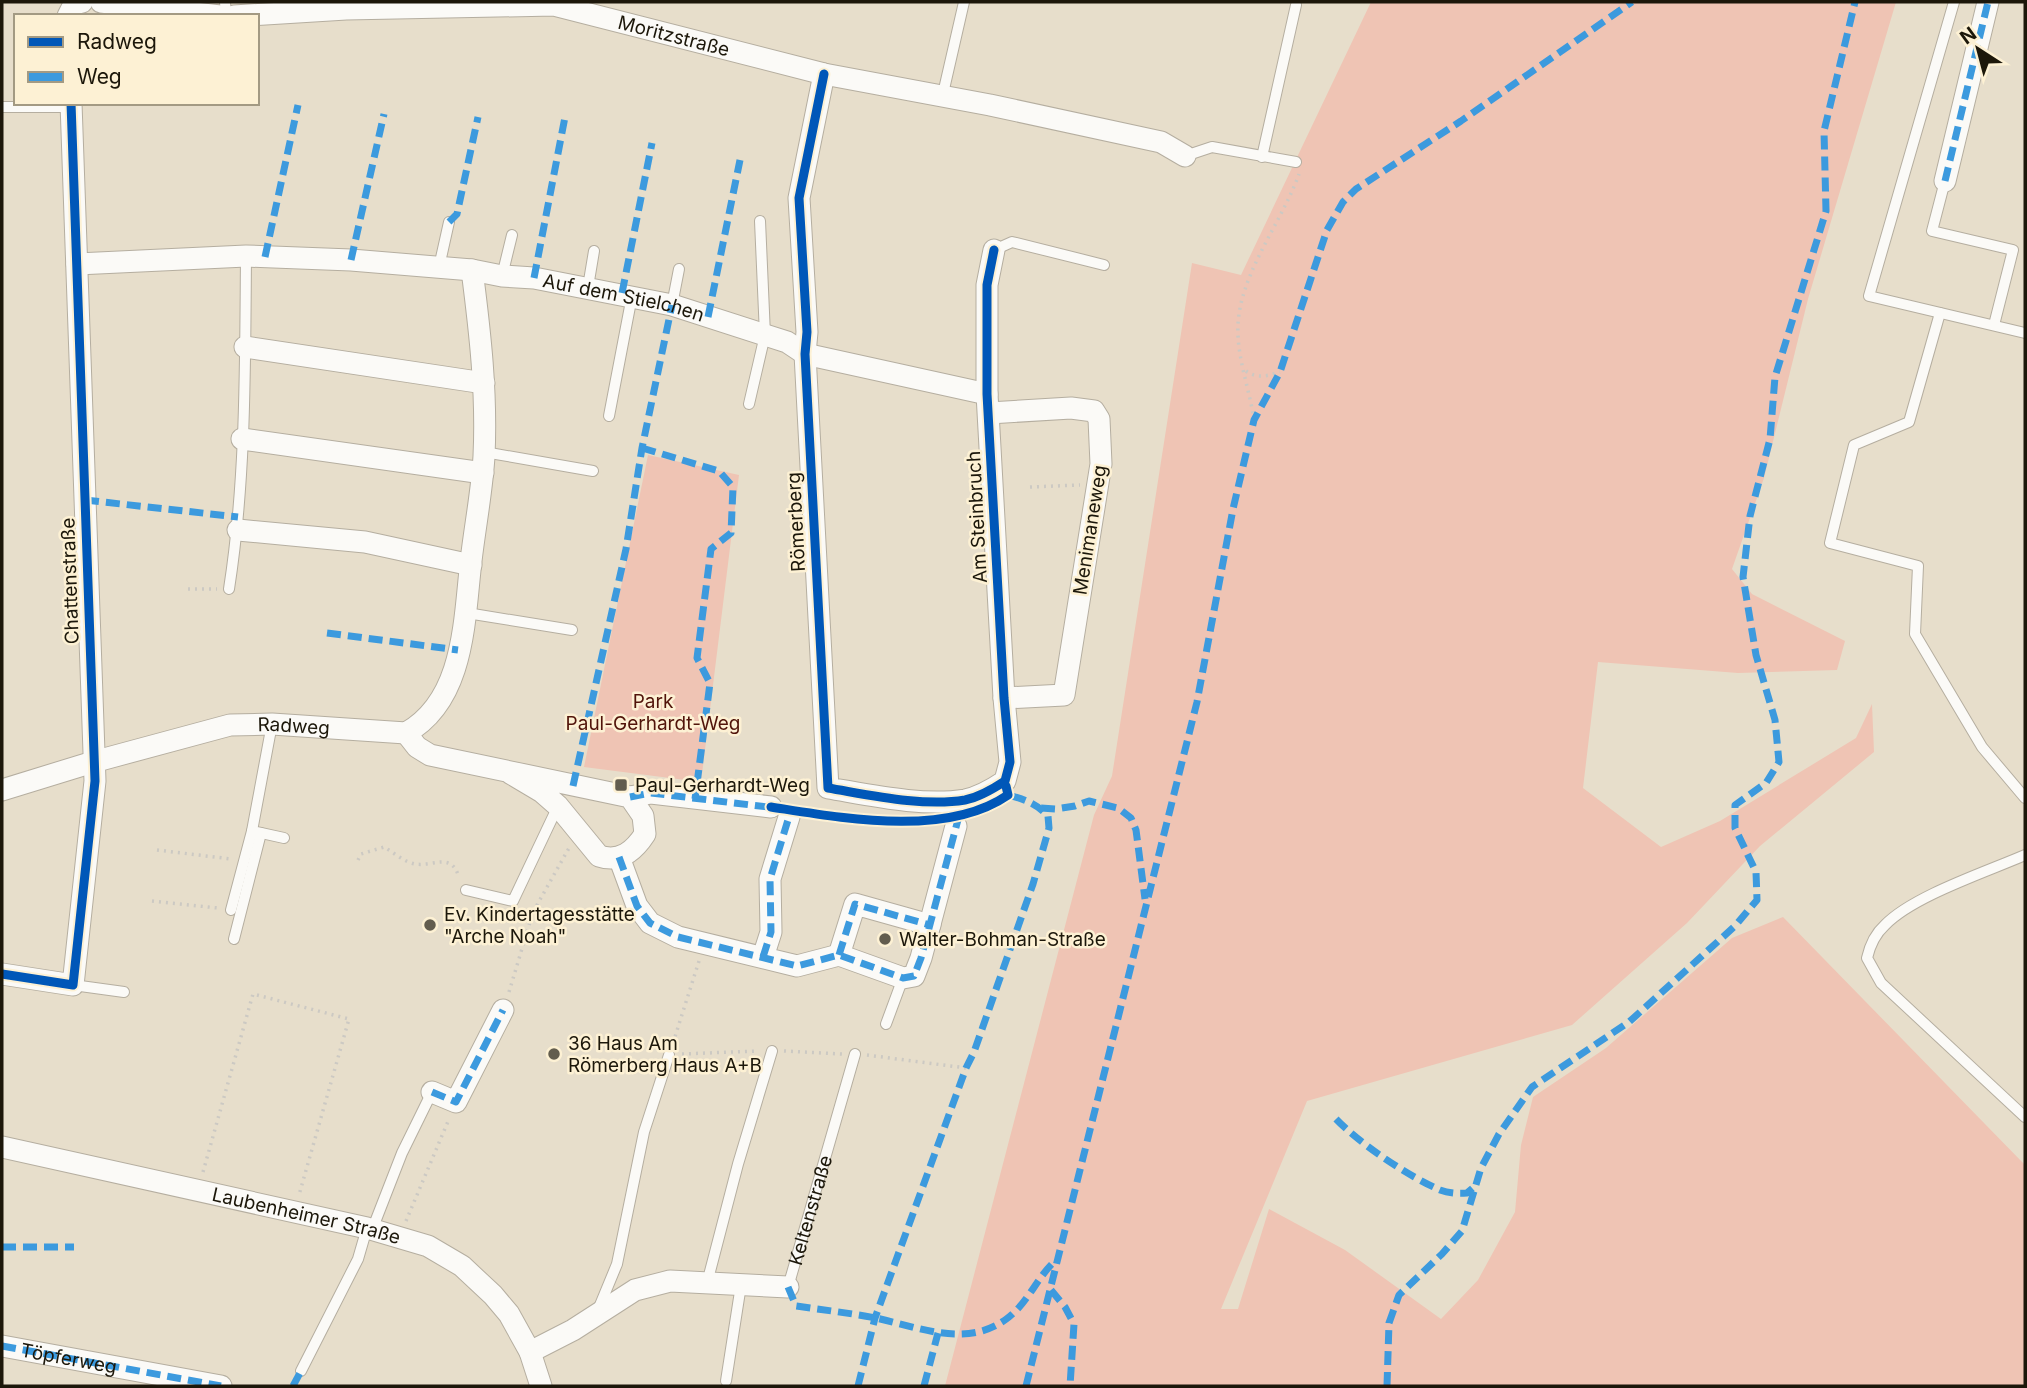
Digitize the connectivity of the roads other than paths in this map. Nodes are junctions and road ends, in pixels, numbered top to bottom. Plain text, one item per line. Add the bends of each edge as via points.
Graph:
1 (107, 2) edge
2 (964, 2) edge
3 (1954, 2) edge
4 (1988, 2) edge
5 (346, 5) edge
6 (1296, 5) dead end
7 (289, 7) edge
8 (206, 14) edge
9 (246, 14) edge
10 (824, 74) junction
11 (942, 98) junction
12 (71, 105) edge
13 (2, 107) edge
14 (1185, 156) joint
15 (1262, 158) junction
16 (1296, 162) road end
17 (1945, 181) joint
18 (760, 221) dead end
19 (449, 222) dead end
20 (512, 235) dead end
21 (993, 250) joint
22 (594, 251) dead end
23 (246, 256) junction
24 (77, 264) junction
25 (1104, 265) dead end
26 (439, 267) junction
27 (680, 269) dead end
28 (472, 270) junction
29 (502, 276) junction
30 (588, 287) junction
31 (632, 296) junction
32 (672, 305) junction
33 (1940, 313) junction
34 (1994, 325) junction
35 (2025, 333) edge
36 (765, 335) junction
37 (245, 347) junction
38 (805, 354) junction
39 (484, 383) junction
40 (988, 403) junction
41 (748, 404) dead end
42 (608, 416) dead end
43 (242, 439) junction
44 (483, 462) junction
45 (593, 471) dead end
46 (239, 530) junction
47 (471, 565) junction
48 (229, 589) road end
49 (467, 613) junction
50 (572, 630) dead end
51 (1004, 698) junction
52 (272, 724) junction
53 (406, 733) junction
54 (93, 762) junction
55 (510, 773) junction
56 (1005, 781) joint
57 (2, 790) edge
58 (634, 796) junction
59 (2025, 798) edge
60 (558, 806) junction
61 (956, 826) dead end
62 (256, 832) junction
63 (284, 838) dead end
64 (2025, 855) edge
65 (619, 857) junction
66 (466, 890) road end
67 (231, 910) road end
68 (930, 925) junction
69 (234, 939) dead end
70 (839, 955) junction
71 (763, 957) junction
72 (2, 974) edge
73 (903, 978) junction
74 (73, 985) junction
75 (124, 992) dead end
76 (503, 1010) road end
77 (886, 1024) dead end
78 (772, 1051) dead end
79 (855, 1054) dead end
80 (669, 1055) dead end
81 (432, 1092) joint
82 (2025, 1117) edge
83 (2, 1147) edge
84 (370, 1229) junction
85 (707, 1283) junction
86 (741, 1285) junction
87 (788, 1287) joint
88 (595, 1316) junction
89 (2, 1346) edge
90 (530, 1352) junction
91 (300, 1371) dead end
92 (726, 1381) dead end
93 (220, 1386) edge
94 (541, 1386) edge

1 - 8 street
2 - 11 lane
3 - 33 lane via 1869,296
4 - 17 street
5 - 7 street, Moritzstraße
5 - 10 street, Moritzstraße via 554,5
6 - 15 lane
7 - 9 street, Moritzstraße
10 - 11 street, Moritzstraße
10 - 38 street, Römerberg via 799,198
11 - 14 street, Moritzstraße via 1161,142
12 - 13 lane, Chattenstraße
12 - 24 street, Chattenstraße
14 - 15 lane via 1212,147
15 - 16 lane
17 - 34 lane via 1932,231 2013,250
18 - 36 lane
19 - 26 lane
20 - 29 lane
21 - 25 lane, Am Steinbruch via 1012,242
21 - 40 street, Am Steinbruch via 987,285
22 - 30 lane
23 - 24 street, Auf dem Stielchen
23 - 26 street, Auf dem Stielchen
23 - 37 lane
24 - 54 street, Chattenstraße
26 - 28 street, Auf dem Stielchen
27 - 32 lane
28 - 29 street, Auf dem Stielchen
28 - 39 street
29 - 30 street, Auf dem Stielchen
30 - 31 street, Auf dem Stielchen
31 - 32 street, Auf dem Stielchen
31 - 42 lane
32 - 36 street, Auf dem Stielchen
33 - 34 lane
33 - 59 lane via 1909,422 1854,445 1830,543 1918,566 1915,634 1982,747
34 - 35 lane
36 - 38 street, Auf dem Stielchen
36 - 41 lane
37 - 39 street
37 - 43 lane
38 - 40 street, Auf dem Stielchen
38 - 56 street, Römerberg via 828,788 943,802 967,800
39 - 44 street
40 - 51 street, Am Steinbruch
40 - 51 street, Menimaneweg via 1071,408 1097,413 1099,419 1101,464 1064,695
43 - 44 street
43 - 46 lane
44 - 45 lane
44 - 47 street
46 - 47 street via 365,542
46 - 48 lane
47 - 49 street
49 - 50 lane
49 - 53 street via 446,690 433,713
51 - 56 street, Am Steinbruch via 1010,762
52 - 53 street, Radweg
52 - 54 street, Radweg via 230,725
52 - 62 lane
53 - 55 street via 416,747 430,755
54 - 57 street, Radweg
54 - 74 street, Chattenstraße via 95,781
55 - 58 street
55 - 60 street
58 - 65 street via 645,834 636,847
58 - 71 street via 651,793 780,812 770,879 771,932
60 - 65 street via 600,856
60 - 66 lane via 513,901
61 - 68 street
62 - 63 lane
62 - 67 lane
62 - 69 lane
64 - 82 lane via 1913,903 1885,925 1867,958 1881,983
65 - 71 street via 637,906 650,923 678,937
68 - 70 street via 855,904
68 - 73 street via 914,976
70 - 71 street via 797,966
70 - 73 street
72 - 74 street
73 - 77 lane
74 - 75 lane
76 - 81 street via 456,1102
78 - 85 lane
79 - 87 lane, Keltenstraße
80 - 88 lane via 644,1132 617,1264
81 - 84 lane
83 - 84 street, Laubenheimer Straße
84 - 90 street, Laubenheimer Straße via 428,1246 462,1266 509,1314
84 - 91 lane
85 - 86 street, Keltenstraße
85 - 88 street, Keltenstraße via 670,1280 635,1290
86 - 87 street, Keltenstraße
86 - 92 lane
88 - 90 street, Keltenstraße
89 - 93 street, Töpferweg
90 - 94 street, Laubenheimer Straße

